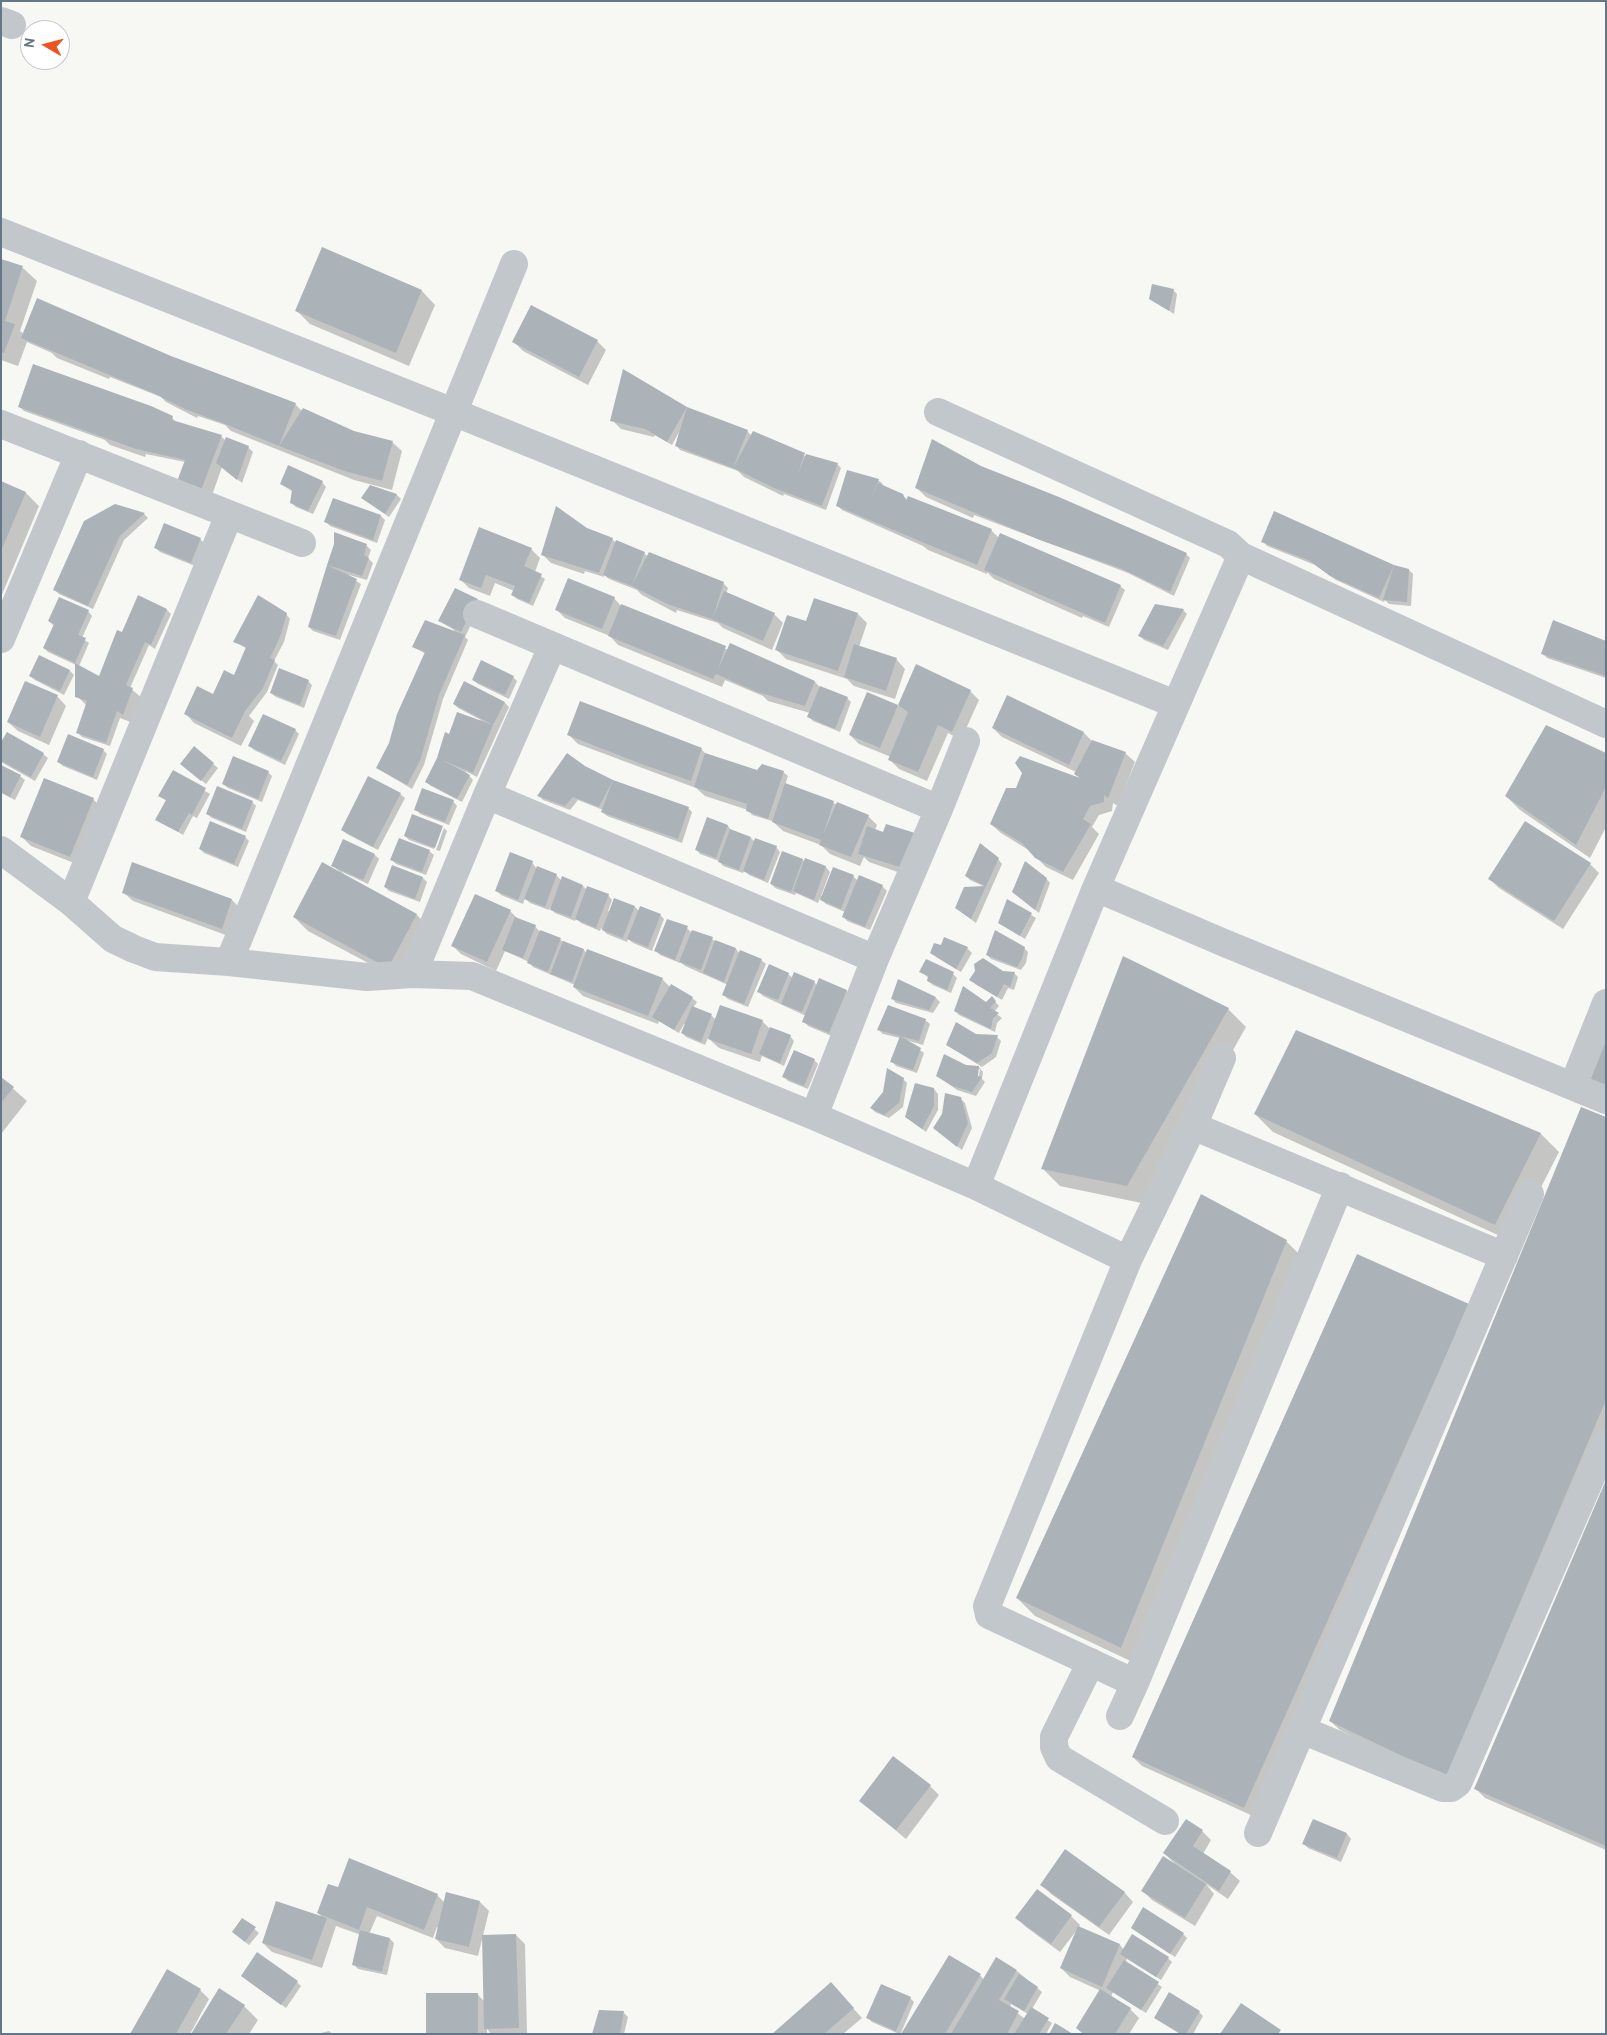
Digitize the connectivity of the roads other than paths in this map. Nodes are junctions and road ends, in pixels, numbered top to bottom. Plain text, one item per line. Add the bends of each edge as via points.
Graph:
1 (1, 232) edge
2 (514, 264) dead end
3 (453, 412) junction
4 (938, 412) dead end
5 (1, 424) edge
6 (78, 454) junction
7 (230, 515) junction
8 (302, 543) dead end
9 (1241, 556) junction
10 (477, 614) dead end
11 (1, 639) edge
12 (552, 647) junction
13 (1175, 704) junction
14 (1606, 724) edge
15 (966, 741) dead end
16 (487, 795) junction
17 (939, 809) junction
18 (1, 850) edge
19 (1096, 888) junction
20 (71, 902) junction
21 (874, 959) junction
22 (229, 962) junction
23 (413, 974) junction
24 (1606, 1003) edge
25 (1222, 1058) dead end
26 (1573, 1086) junction
27 (1606, 1100) edge
28 (814, 1116) junction
29 (1193, 1126) junction
30 (976, 1186) junction
31 (1340, 1186) junction
32 (1530, 1194) dead end
33 (1504, 1256) junction
34 (1128, 1260) junction
35 (1606, 1443) edge
36 (1091, 1662) junction
37 (1136, 1683) junction
38 (1120, 1716) dead end
39 (1302, 1730) junction
40 (1165, 1821) dead end
41 (1258, 1833) dead end

1 - 3 street
2 - 3 street
3 - 13 street
3 - 22 street
4 - 9 street via 1228,544
5 - 6 street
6 - 7 street
6 - 11 street
7 - 8 street
7 - 20 street
9 - 13 street
9 - 14 street
10 - 12 street
12 - 16 street
12 - 17 street
13 - 19 street
15 - 17 street
16 - 21 street
16 - 23 street
17 - 21 street
18 - 20 street
19 - 26 street
19 - 30 street
20 - 22 street via 113,939 134,949 155,956
21 - 28 street
22 - 23 street via 366,977
23 - 28 street via 472,976
24 - 26 street
25 - 29 street
26 - 27 street
28 - 30 street
29 - 31 street
29 - 34 street
30 - 34 street
31 - 33 street
31 - 37 street
32 - 33 street
33 - 39 street
34 - 36 street via 987,1606 989,1615
35 - 39 street via 1458,1783 1451,1788 1442,1788
36 - 37 street
36 - 40 street via 1054,1737 1059,1758
37 - 38 street
39 - 41 street

